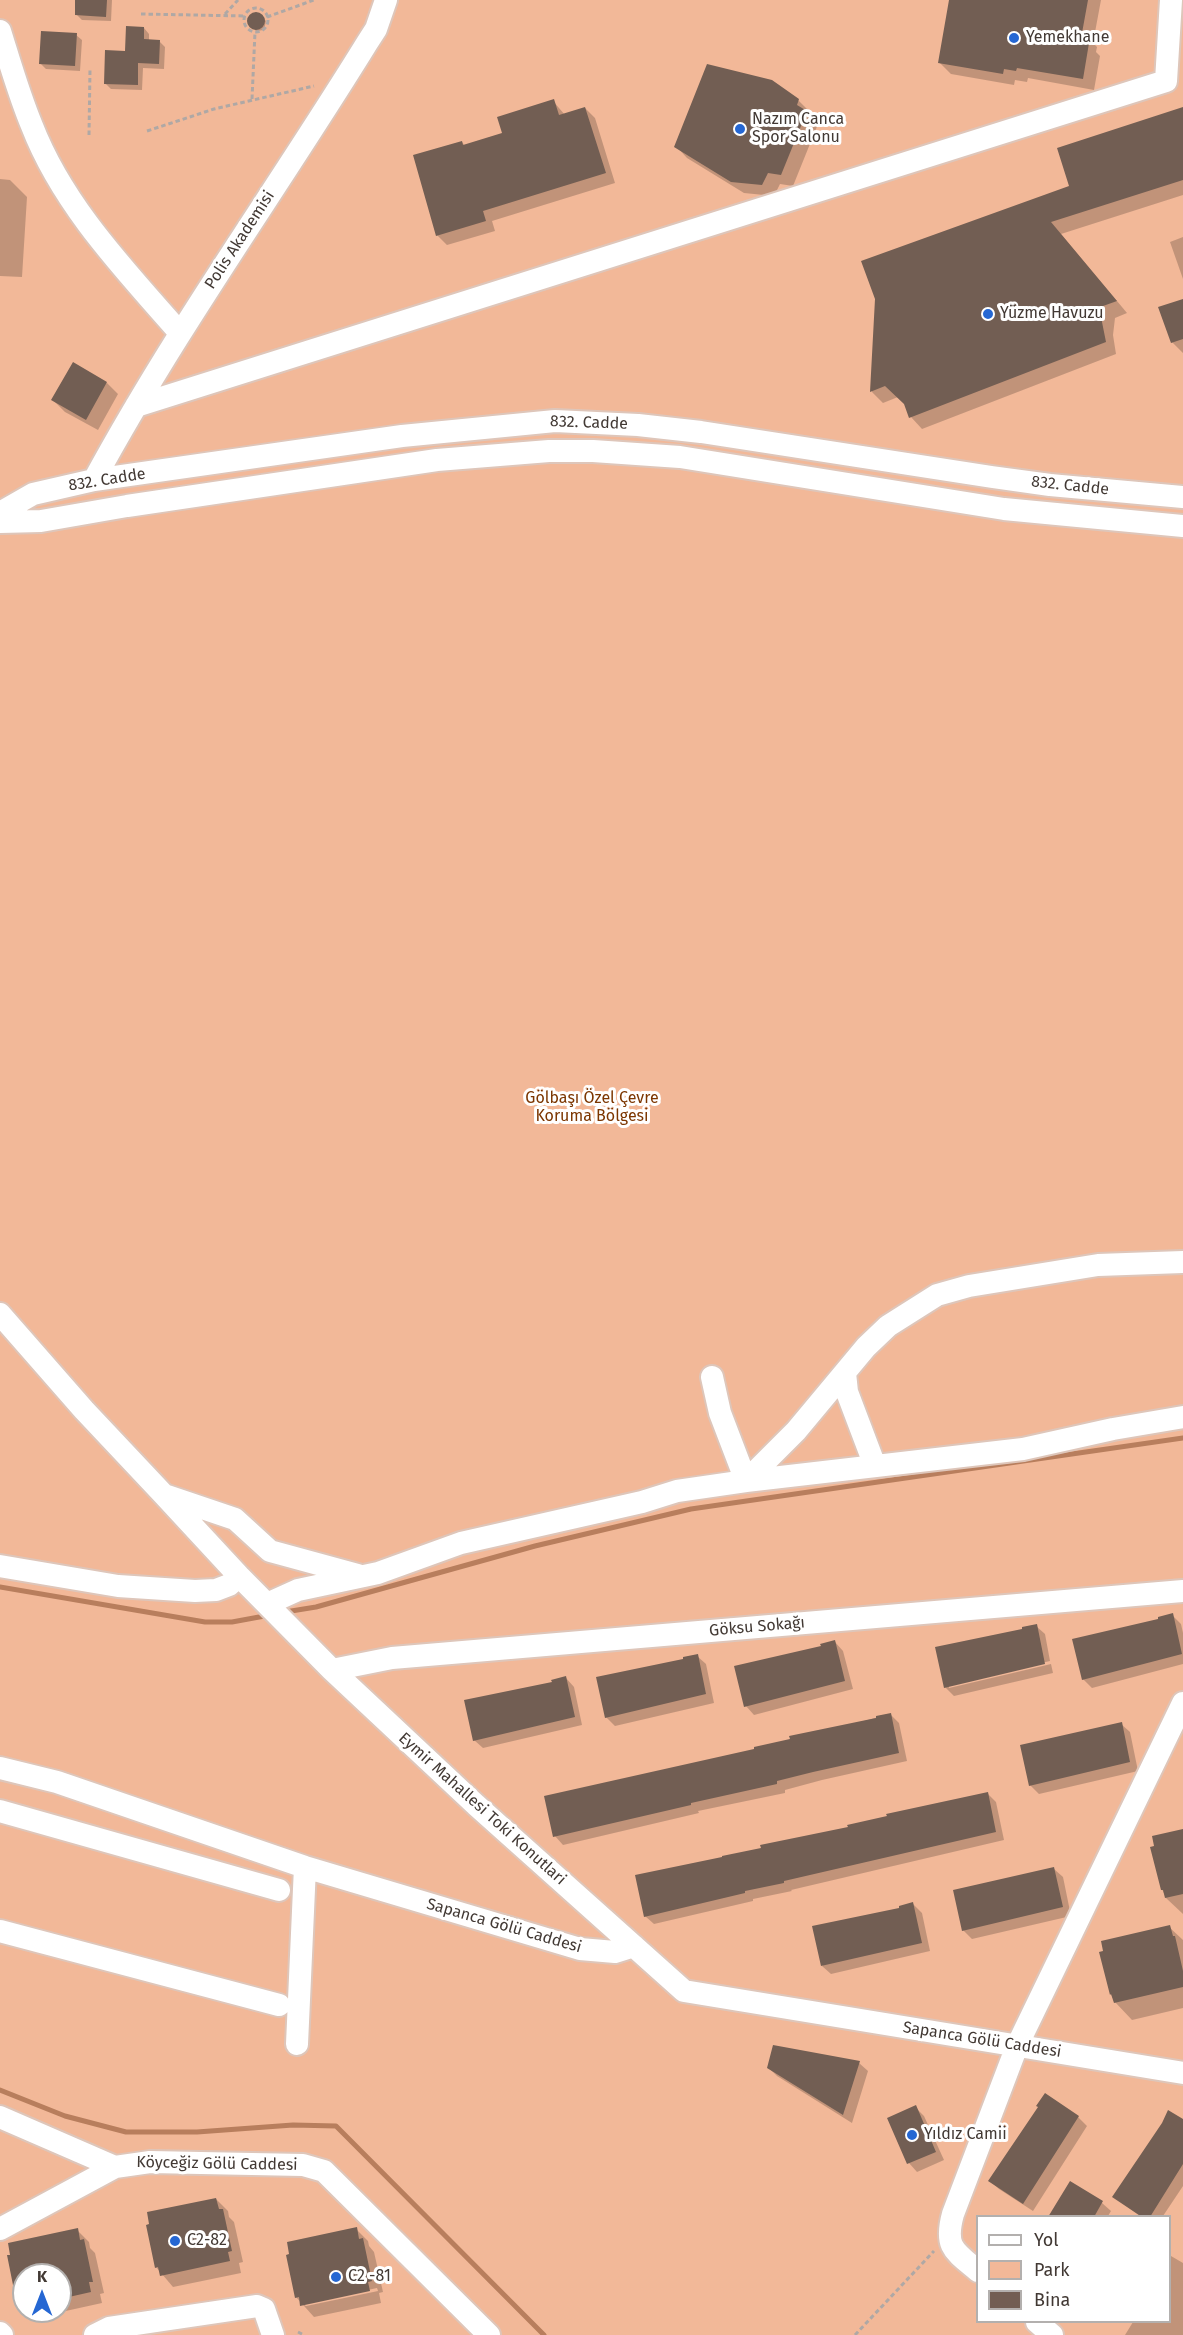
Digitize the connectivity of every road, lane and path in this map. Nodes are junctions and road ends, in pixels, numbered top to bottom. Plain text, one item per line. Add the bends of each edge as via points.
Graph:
1 (238, 0) edge
2 (314, 0) edge
3 (386, 0) edge
4 (1171, 0) edge
5 (141, 14) dead end
6 (224, 15) junction
7 (245, 16) junction
8 (267, 17) junction
9 (0, 31) edge
10 (255, 32) junction
11 (90, 69) dead end
12 (314, 86) dead end
13 (252, 100) junction
14 (147, 131) dead end
15 (89, 135) dead end
16 (180, 333) junction
17 (136, 406) junction
18 (914, 465) junction
19 (94, 480) junction
20 (909, 495) junction
21 (1183, 497) edge
22 (0, 513) edge
23 (0, 522) edge
24 (1183, 526) edge
25 (1183, 1262) edge
26 (0, 1314) edge
27 (845, 1373) junction
28 (712, 1377) dead end
29 (1183, 1417) edge
30 (875, 1466) junction
31 (746, 1481) junction
32 (164, 1495) junction
33 (0, 1566) edge
34 (239, 1576) junction
35 (362, 1576) junction
36 (1183, 1591) edge
37 (267, 1604) junction
38 (332, 1670) junction
39 (1183, 1702) edge
40 (0, 1756) edge
41 (0, 1768) edge
42 (37, 1777) junction
43 (135, 1808) junction
44 (0, 1810) edge
45 (123, 1846) junction
46 (305, 1867) junction
47 (279, 1890) dead end
48 (0, 1931) edge
49 (634, 1946) junction
50 (279, 2005) dead end
51 (297, 2044) dead end
52 (1017, 2046) junction
53 (1183, 2073) edge
54 (0, 2117) edge
55 (115, 2167) junction
56 (0, 2229) edge
57 (936, 2249) dead end
58 (976, 2269) edge
59 (1037, 2323) edge
60 (298, 2332) dead end
61 (95, 2335) edge
62 (273, 2335) edge
63 (304, 2335) edge
64 (489, 2335) edge
65 (855, 2335) edge
66 (1052, 2335) edge

1 - 6 path
2 - 8 path
3 - 16 street, Polis Akademisi via 376,29
4 - 17 street via 1166,81
5 - 6 path
6 - 7 path
7 - 8 path via 254,9
7 - 10 path via 246,26
8 - 10 path via 265,28
9 - 16 street via 32,128 69,196
10 - 13 path
11 - 15 path
12 - 13 path
13 - 14 path
16 - 17 street, Polis Akademisi
17 - 19 street, Polis Akademisi
18 - 19 street, 832. Cadde via 701,432 555,421 402,436
18 - 20 street
18 - 21 street, 832. Cadde via 1050,485
19 - 22 street, 832. Cadde via 33,494
20 - 23 street, 832. Cadde via 680,457 549,451 437,460 41,520
20 - 24 street, 832. Cadde via 1004,509
25 - 27 street via 1098,1265 937,1295 888,1326
26 - 32 street, Eymir Mahallesi Toki Konutlari
27 - 30 street via 847,1392
27 - 31 street via 796,1431
28 - 31 street via 720,1413
29 - 30 street via 1023,1449
30 - 31 street
31 - 35 street via 677,1491 461,1544
32 - 34 street, Eymir Mahallesi Toki Konutlari
32 - 35 street via 235,1519 270,1551
33 - 34 street via 118,1586 195,1591 216,1590
34 - 37 street, Eymir Mahallesi Toki Konutlari
35 - 37 street via 298,1590
36 - 38 street, Göksu Sokağı via 392,1658
37 - 38 street, Eymir Mahallesi Toki Konutlari
38 - 49 street, Eymir Mahallesi Toki Konutlari via 476,1806
39 - 52 street
40 - 42 street
41 - 42 street, Sapanca Gölü Caddesi
42 - 43 street, Sapanca Gölü Caddesi
43 - 45 street
43 - 46 street, Sapanca Gölü Caddesi
44 - 45 street
45 - 47 street
46 - 49 street, Sapanca Gölü Caddesi via 580,1949 615,1952
46 - 51 street
48 - 50 street
49 - 52 street, Sapanca Gölü Caddesi via 684,1991
52 - 53 street, Sapanca Gölü Caddesi
52 - 58 street via 948,2235 957,2253
54 - 55 street
55 - 56 street, Köyceğiz Gölü Caddesi
55 - 64 street, Köyceğiz Gölü Caddesi via 150,2162 303,2165 324,2171
57 - 65 path
59 - 66 street
60 - 63 path
61 - 62 street via 109,2328 257,2306 264,2309

